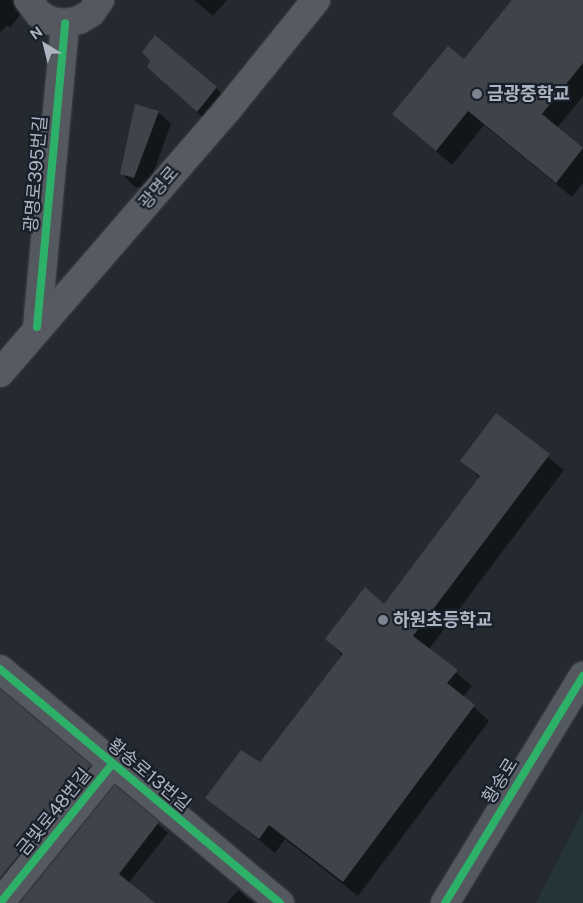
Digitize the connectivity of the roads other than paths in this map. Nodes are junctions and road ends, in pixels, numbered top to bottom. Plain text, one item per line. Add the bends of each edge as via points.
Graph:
1 (28, 0) edge
2 (100, 0) edge
3 (316, 0) edge
4 (65, 23) junction
5 (36, 327) junction
6 (0, 373) edge
7 (0, 669) edge
8 (583, 676) edge
9 (112, 764) junction
10 (0, 903) edge
11 (280, 903) edge
12 (445, 903) edge

1 - 4 street via 39,14 51,21
2 - 4 street via 91,13
3 - 5 main road, 광명로 via 228,109
4 - 5 street, 광명로395번길
5 - 6 main road, 광명로
7 - 9 street, 황송로13번길
8 - 12 street, 황송로
9 - 10 street, 금빛로48번길
9 - 11 street, 황송로13번길

